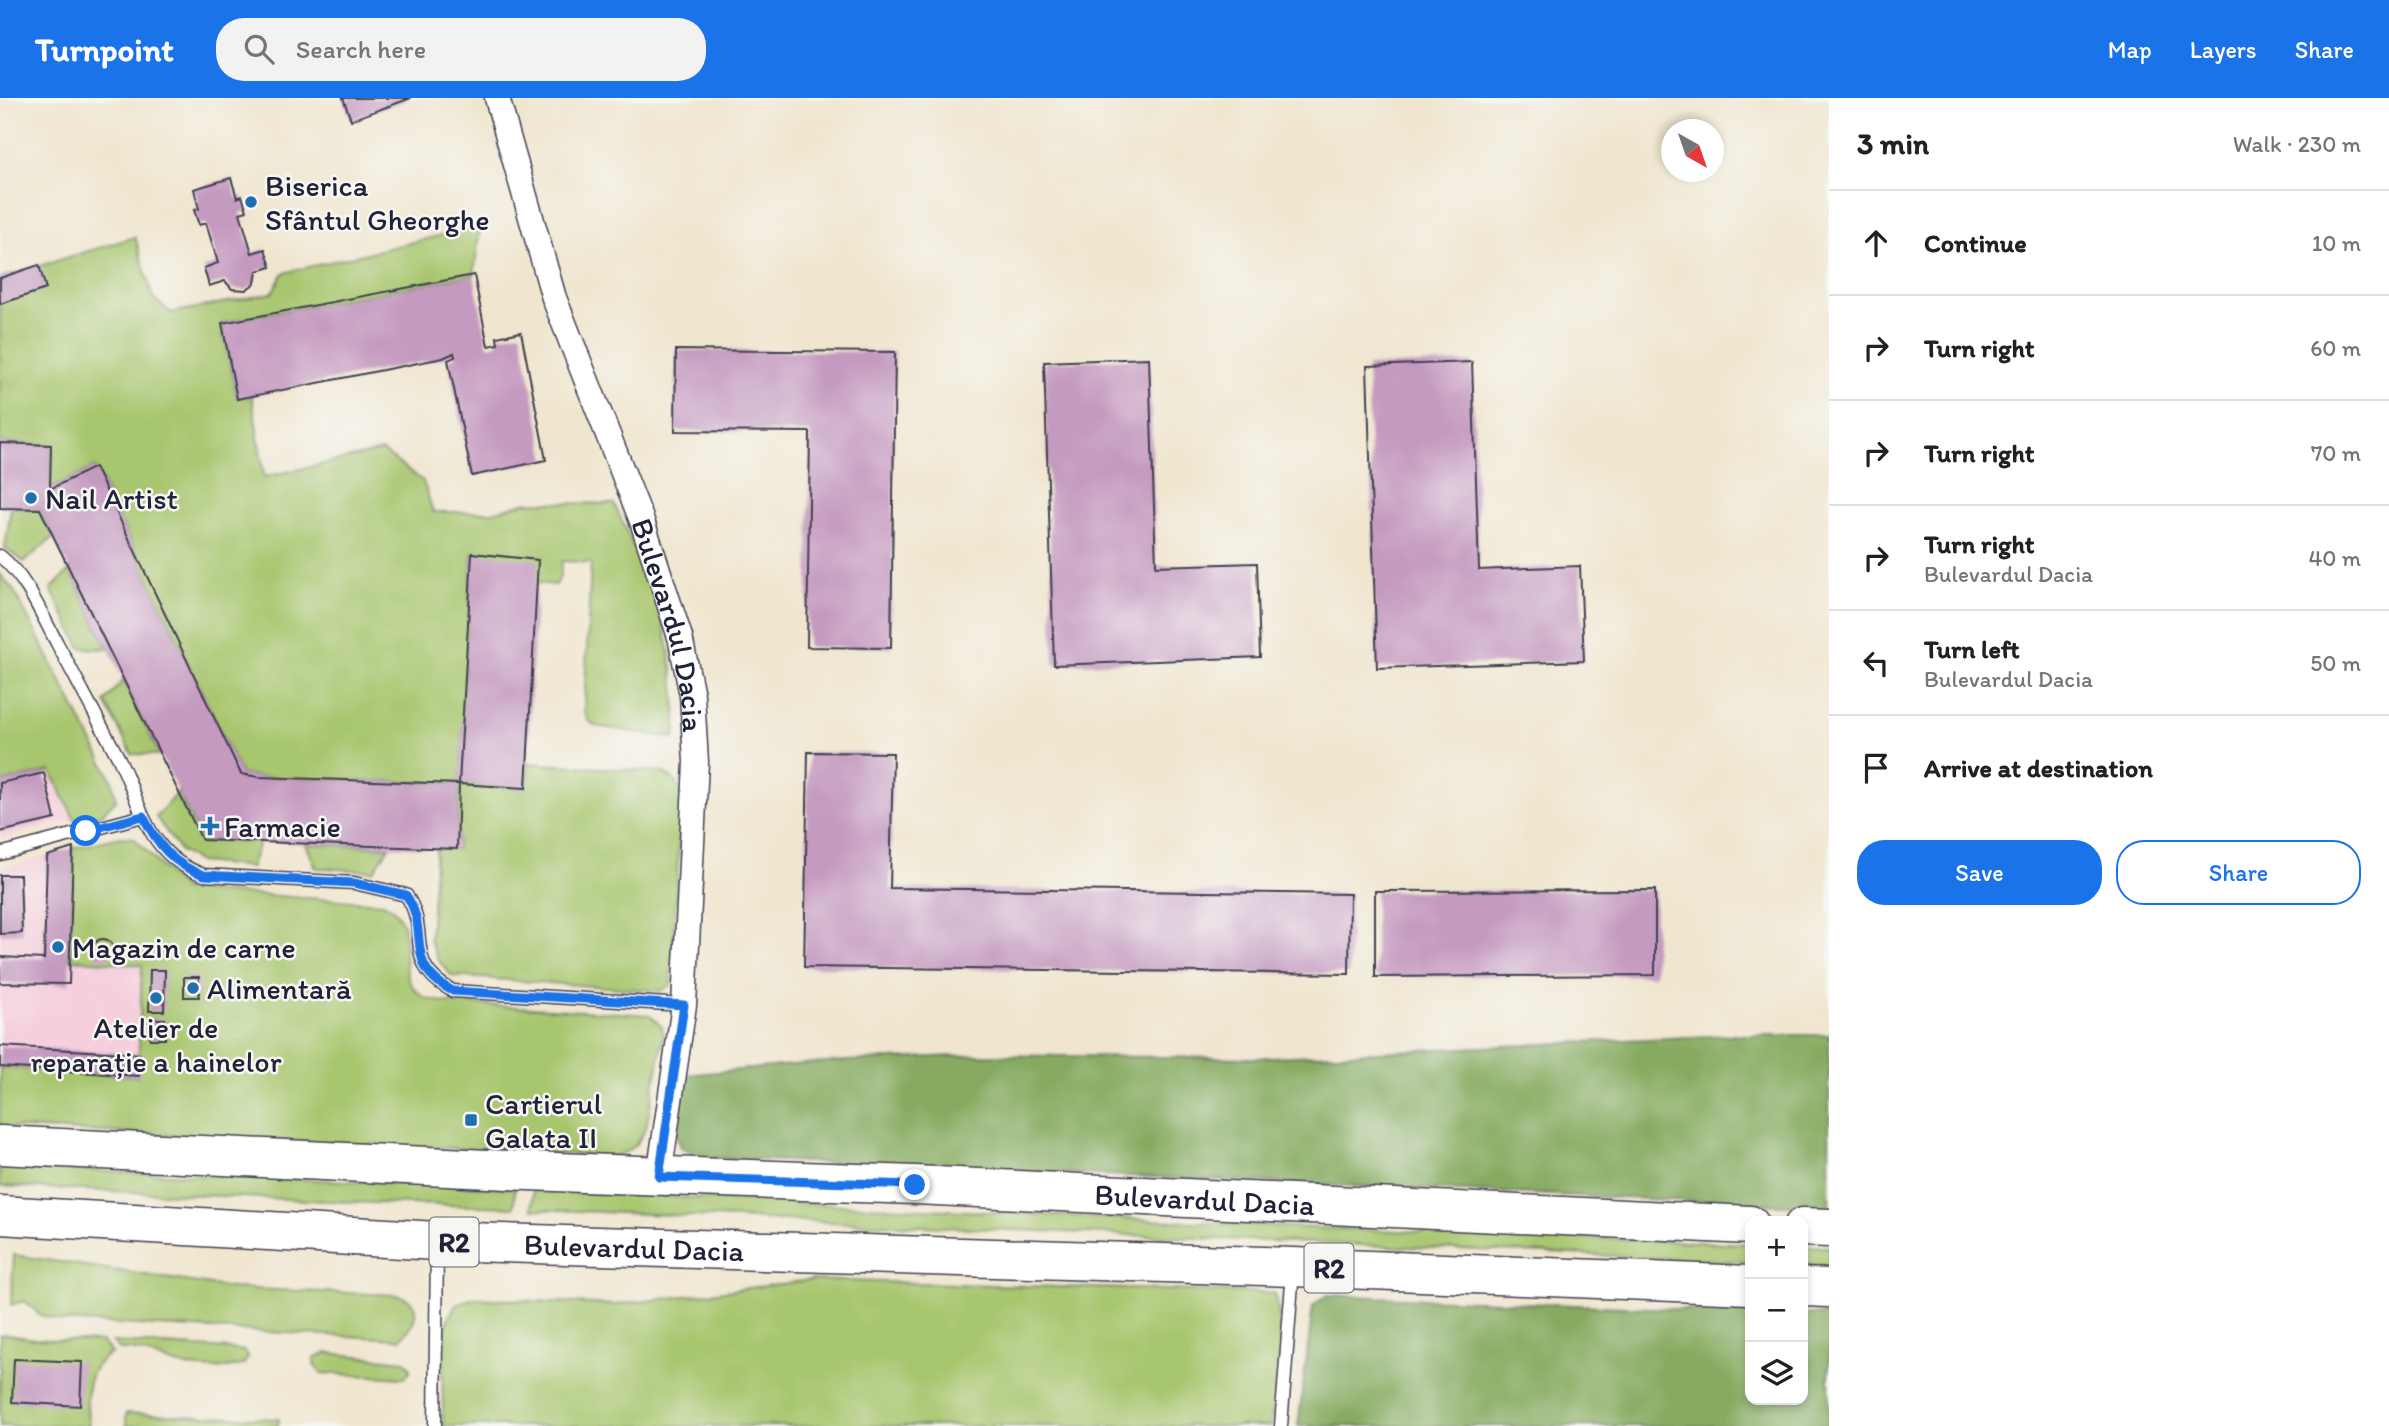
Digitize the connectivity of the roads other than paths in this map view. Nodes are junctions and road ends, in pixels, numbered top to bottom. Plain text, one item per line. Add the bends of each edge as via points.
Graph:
1 (497, 98) edge
2 (0, 556) edge
3 (143, 816) junction
4 (0, 854) edge
5 (684, 1005) junction
6 (0, 1145) edge
7 (659, 1177) junction
8 (0, 1215) edge
9 (1745, 1225) edge
10 (1808, 1227) edge
11 (1829, 1228) edge
12 (437, 1241) junction
13 (1293, 1267) junction
14 (1745, 1285) edge
15 (1808, 1287) edge
16 (1829, 1288) edge
17 (435, 1426) edge
18 (1282, 1426) edge

1 - 5 street, Bulevardul Dacia via 554,298 642,521 680,636 692,695 695,762
2 - 3 lane via 29,591 120,761
3 - 4 lane
3 - 5 lane via 163,850 204,875 354,883 406,895 414,907 424,966 435,982 453,991
5 - 7 street, Bulevardul Dacia
6 - 7 main road, Bulevardul Dacia / R2
7 - 9 main road, Bulevardul Dacia / R2
8 - 12 main road, Bulevardul Dacia / R2
10 - 11 main road
12 - 13 main road, Bulevardul Dacia / R2
12 - 17 lane
13 - 14 main road, Bulevardul Dacia / R2
13 - 18 lane
15 - 16 main road

